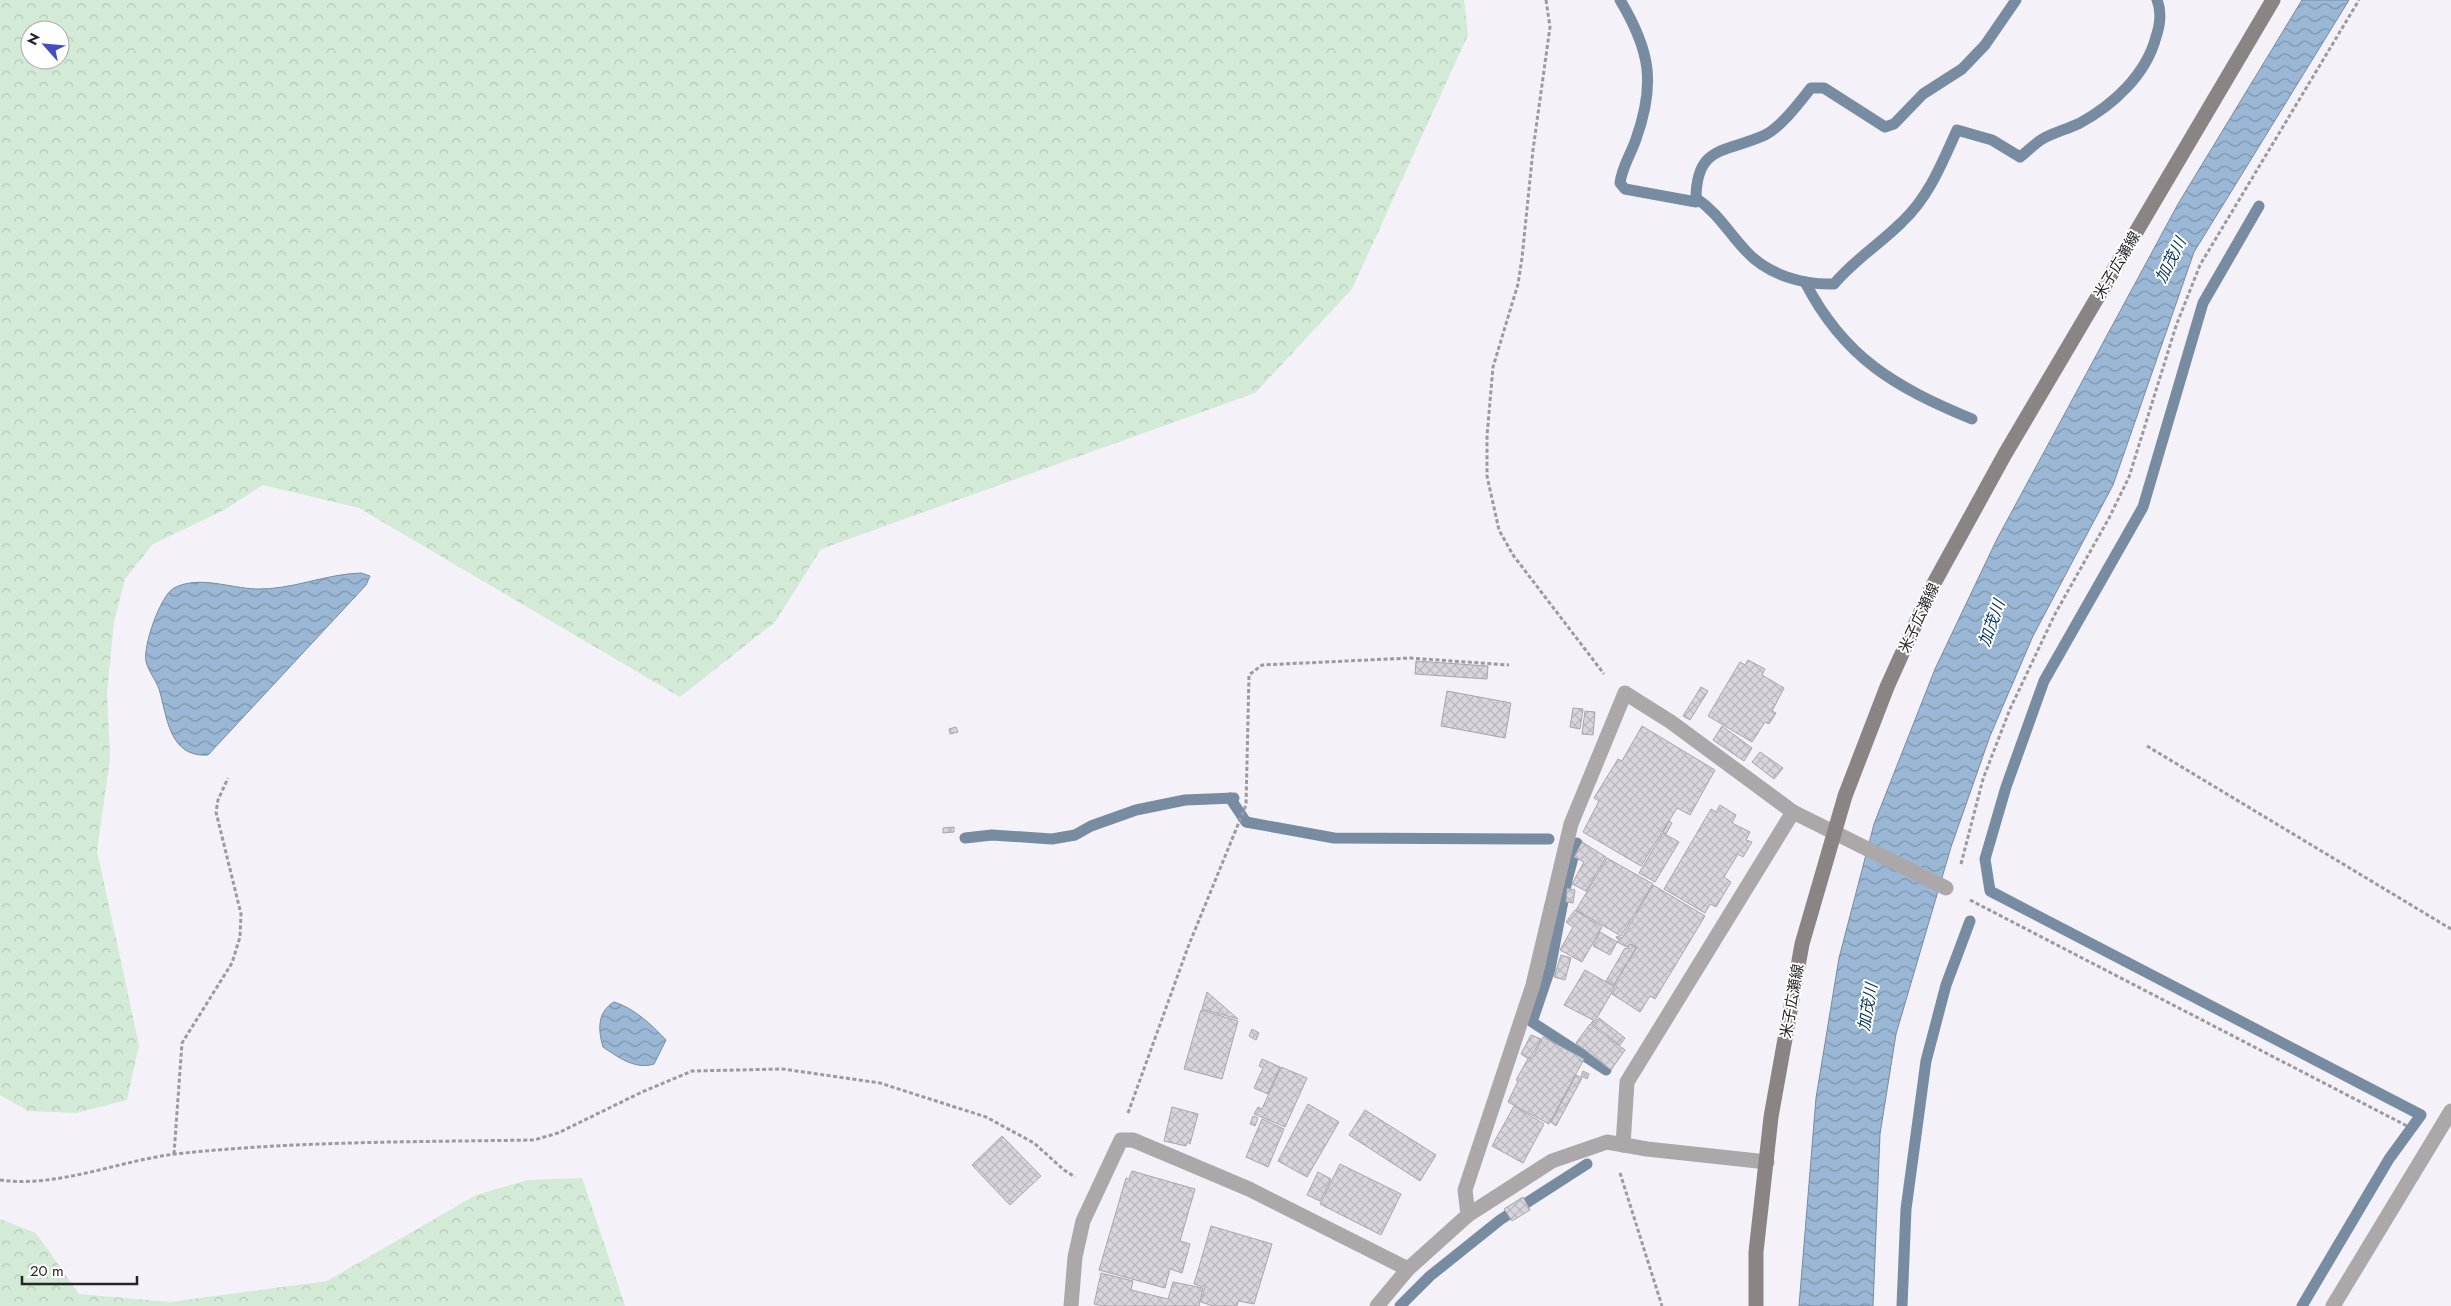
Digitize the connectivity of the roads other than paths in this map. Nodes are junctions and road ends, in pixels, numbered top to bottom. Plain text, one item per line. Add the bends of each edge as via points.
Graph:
1 (2273, 0) edge
2 (1793, 812) junction
3 (1834, 832) junction
4 (1950, 890) road end
5 (2451, 1111) edge
6 (1623, 1145) junction
7 (1767, 1162) junction
8 (1468, 1215) junction
9 (1408, 1269) junction
10 (1071, 1306) edge
11 (1377, 1306) edge
12 (1756, 1306) edge
13 (2333, 1306) edge

1 - 3 main road, 米子広瀬線 via 2005,454 1933,585 1887,688 1844,796
2 - 3 street
2 - 6 street via 1627,1082
2 - 8 street via 1671,722 1625,693 1571,824 1533,984 1465,1190
3 - 4 street
3 - 7 main road, 米子広瀬線 via 1802,944 1771,1117
5 - 13 street
6 - 7 street
6 - 8 street via 1607,1142 1552,1161
7 - 12 main road, 米子広瀬線 via 1756,1252
8 - 9 street
9 - 10 street via 1249,1189 1133,1140 1121,1140 1083,1221 1075,1257
9 - 11 street

